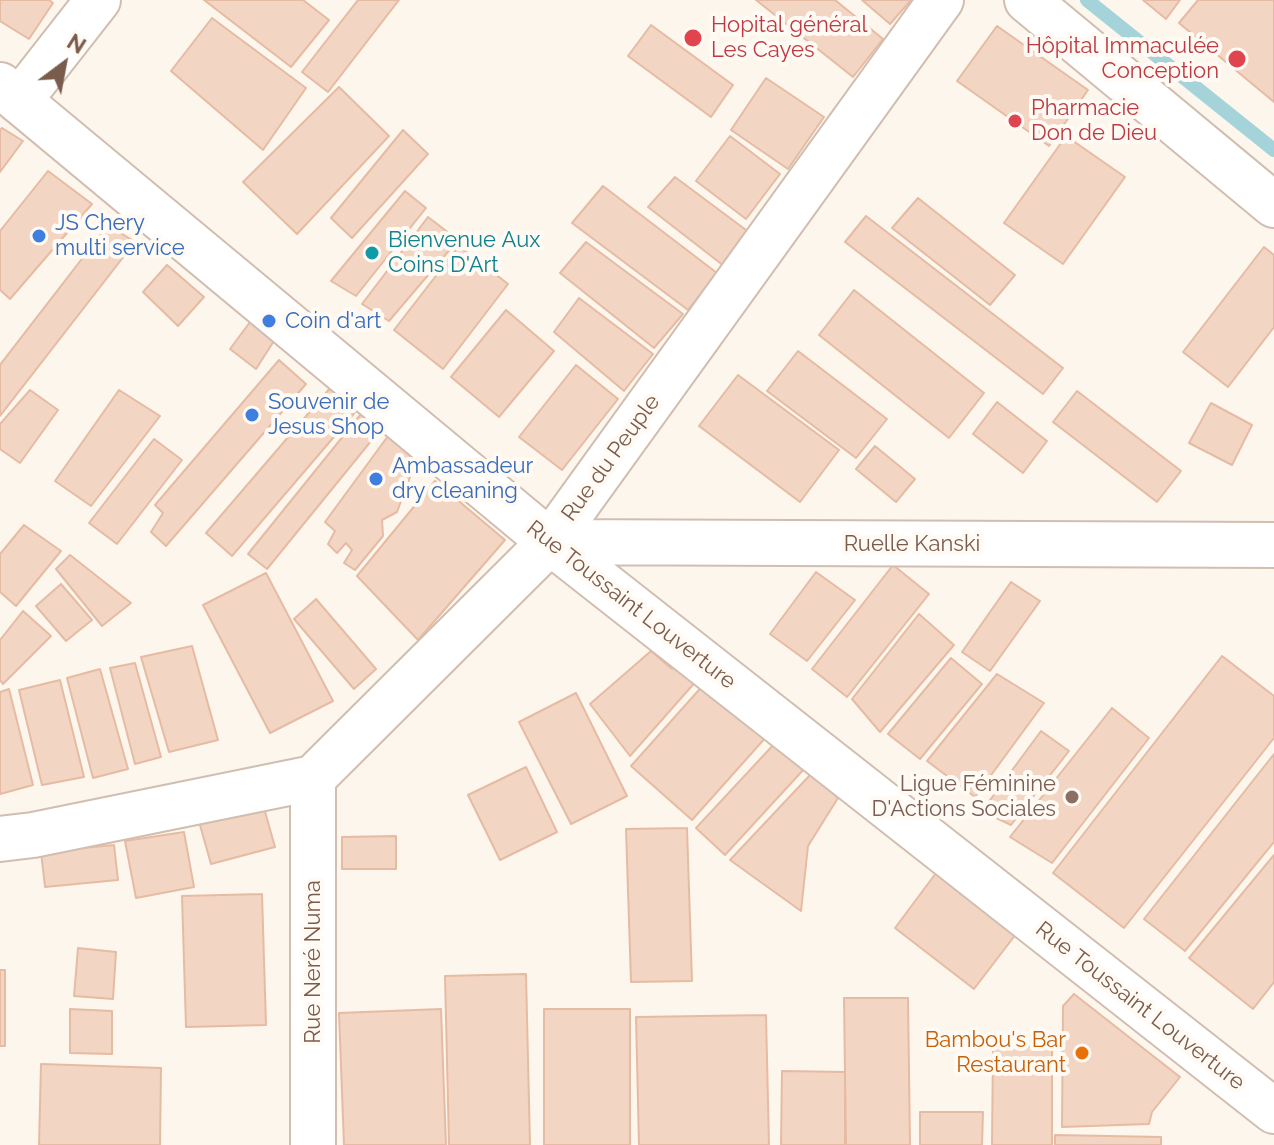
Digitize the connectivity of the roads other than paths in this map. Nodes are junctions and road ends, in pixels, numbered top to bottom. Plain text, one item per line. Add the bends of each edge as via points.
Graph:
1 (98, 0) edge
2 (941, 0) edge
3 (1027, 0) edge
4 (10, 93) edge
5 (1274, 205) edge
6 (550, 542) junction
7 (1274, 545) edge
8 (313, 778) junction
9 (0, 839) edge
10 (1274, 1111) edge
11 (313, 1145) edge

1 - 4 street
2 - 6 street, Rue du Peuple
3 - 5 street
4 - 6 street, Rue Toussaint Louverture
6 - 7 street, Ruelle Kanski
6 - 8 street, Rue du Peuple
6 - 10 street, Rue Toussaint Louverture
8 - 9 street
8 - 11 street, Rue Neré Numa

